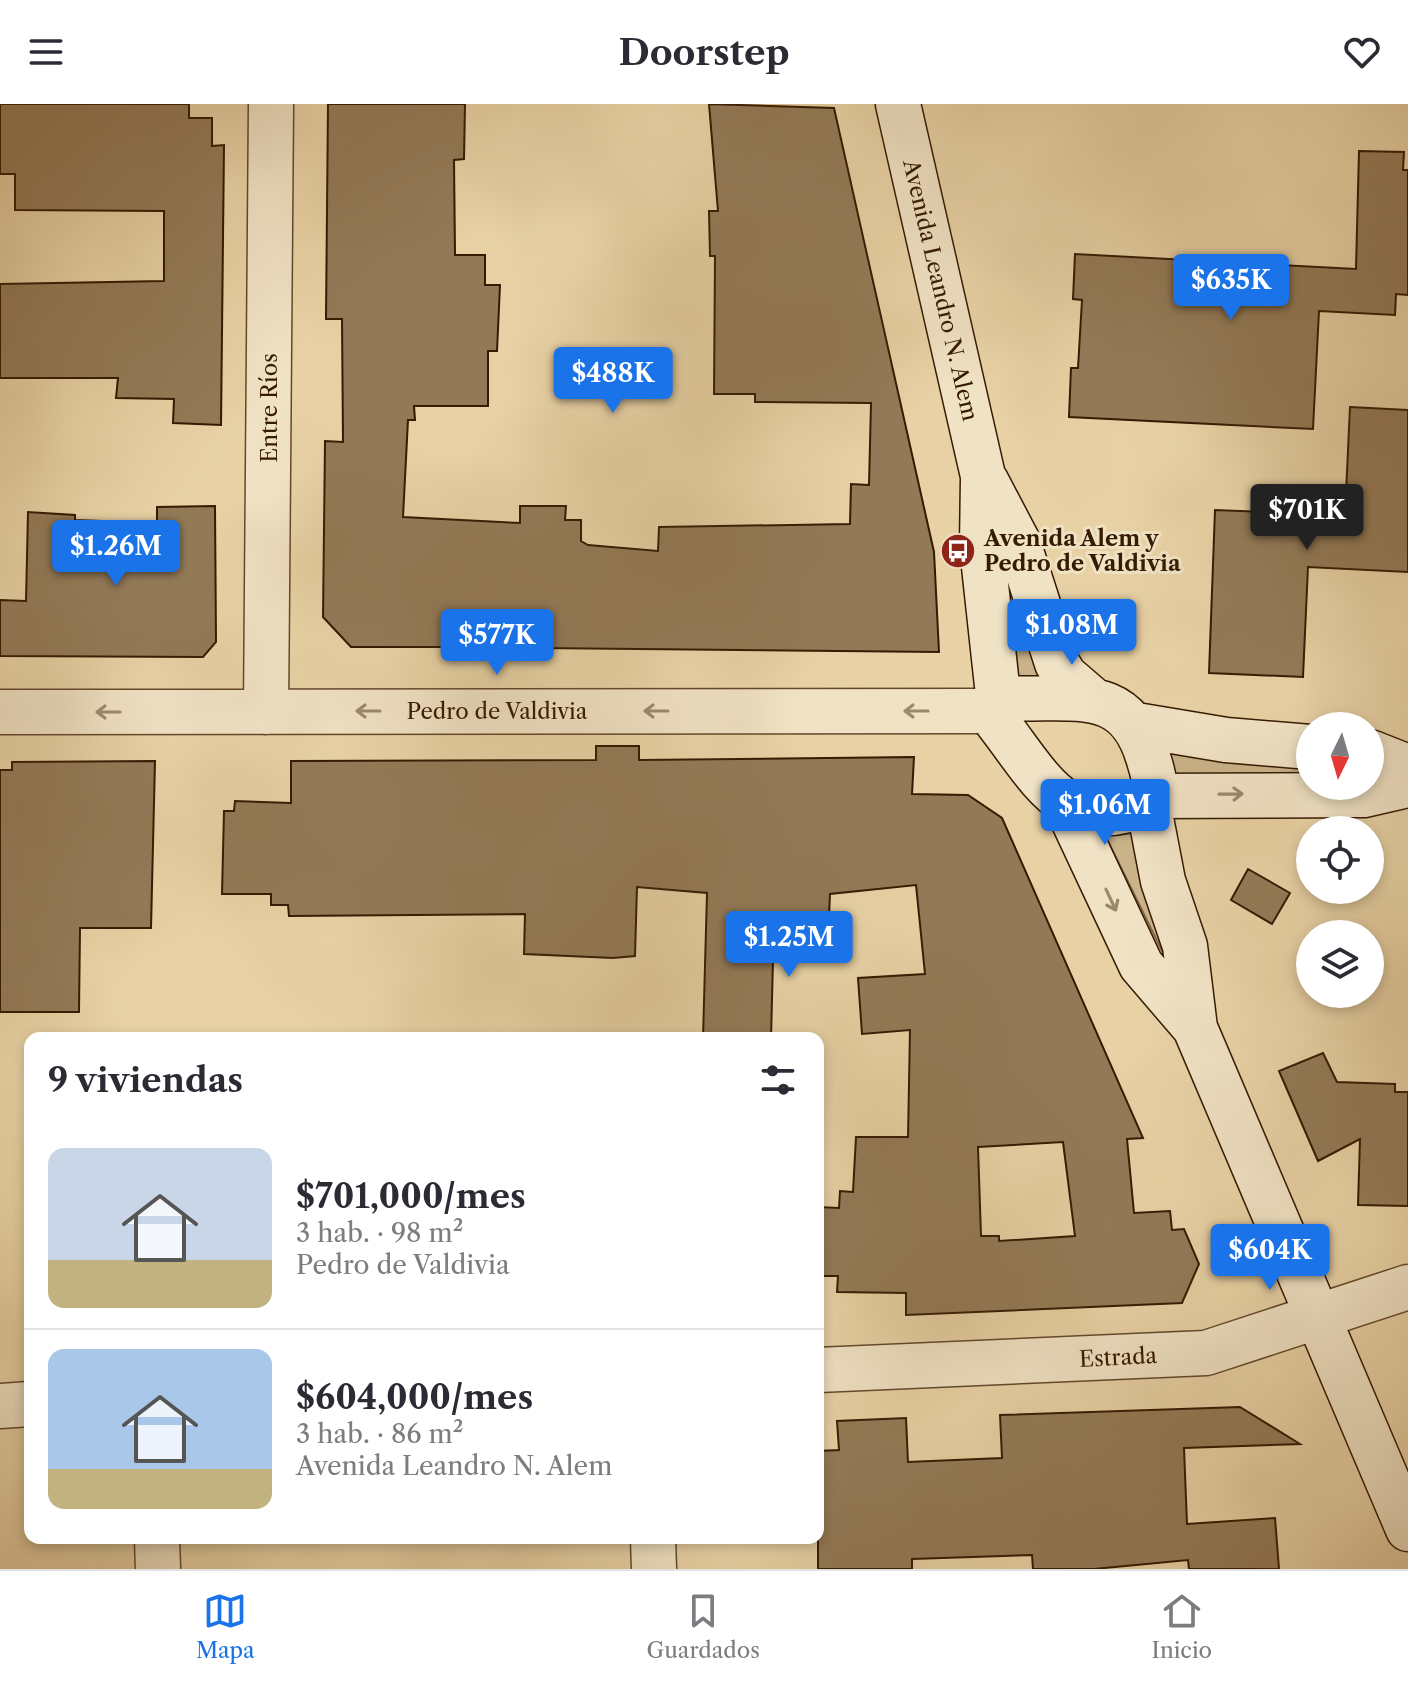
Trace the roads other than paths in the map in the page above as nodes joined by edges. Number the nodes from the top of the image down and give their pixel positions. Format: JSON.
{"nodes":[{"id":1,"x":271,"y":104,"type":"edge"},
{"id":2,"x":898,"y":104,"type":"edge"},
{"id":3,"x":983,"y":476,"type":"junction"},
{"id":4,"x":1094,"y":701,"type":"junction"},
{"id":5,"x":997,"y":707,"type":"junction"},
{"id":6,"x":0,"y":712,"type":"edge"},
{"id":7,"x":266,"y":712,"type":"junction"},
{"id":8,"x":1136,"y":725,"type":"junction"},
{"id":9,"x":1296,"y":746,"type":"edge"},
{"id":10,"x":1384,"y":758,"type":"edge"},
{"id":11,"x":1408,"y":767,"type":"edge"},
{"id":12,"x":1408,"y":785,"type":"edge"},
{"id":13,"x":1151,"y":800,"type":"junction"},
{"id":14,"x":1066,"y":805,"type":"junction"},
{"id":15,"x":1195,"y":1028,"type":"junction"},
{"id":16,"x":1408,"y":1287,"type":"edge"},
{"id":17,"x":1318,"y":1317,"type":"junction"},
{"id":18,"x":824,"y":1370,"type":"edge"},
{"id":19,"x":24,"y":1404,"type":"edge"},
{"id":20,"x":0,"y":1406,"type":"edge"},
{"id":21,"x":1408,"y":1529,"type":"edge"},
{"id":22,"x":157,"y":1544,"type":"edge"},
{"id":23,"x":653,"y":1544,"type":"edge"},
{"id":24,"x":158,"y":1569,"type":"edge"},
{"id":25,"x":654,"y":1569,"type":"edge"}],
"edges":[{"from":1,"to":7,"type":"street","name":"Entre Ríos"},
{"from":2,"to":3,"type":"street","name":"Avenida Leandro N. Alem"},
{"from":3,"to":4,"type":"street","name":"Avenida Leandro N. Alem"},
{"from":3,"to":5,"type":"street","name":"Avenida Leandro N. Alem"},
{"from":4,"to":5,"type":"street","name":"Pedro de Valdivia"},
{"from":4,"to":8,"type":"street"},
{"from":5,"to":7,"type":"street","name":"Pedro de Valdivia","one_way":true},
{"from":5,"to":14,"type":"street"},
{"from":7,"to":6,"type":"street","name":"Pedro de Valdivia","one_way":true},
{"from":8,"to":9,"type":"street"},
{"from":8,"to":13,"type":"street"},
{"from":10,"to":11,"type":"street"},
{"from":13,"to":12,"type":"street","one_way":true},
{"from":13,"to":14,"type":"street"},
{"from":13,"to":15,"type":"street"},
{"from":14,"to":15,"type":"street","one_way":true},
{"from":15,"to":17,"type":"street"},
{"from":16,"to":17,"type":"street","name":"Estrada"},
{"from":17,"to":18,"type":"street","name":"Estrada"},
{"from":17,"to":21,"type":"street"},
{"from":19,"to":20,"type":"street"},
{"from":22,"to":24,"type":"street"},
{"from":23,"to":25,"type":"street"}]}
